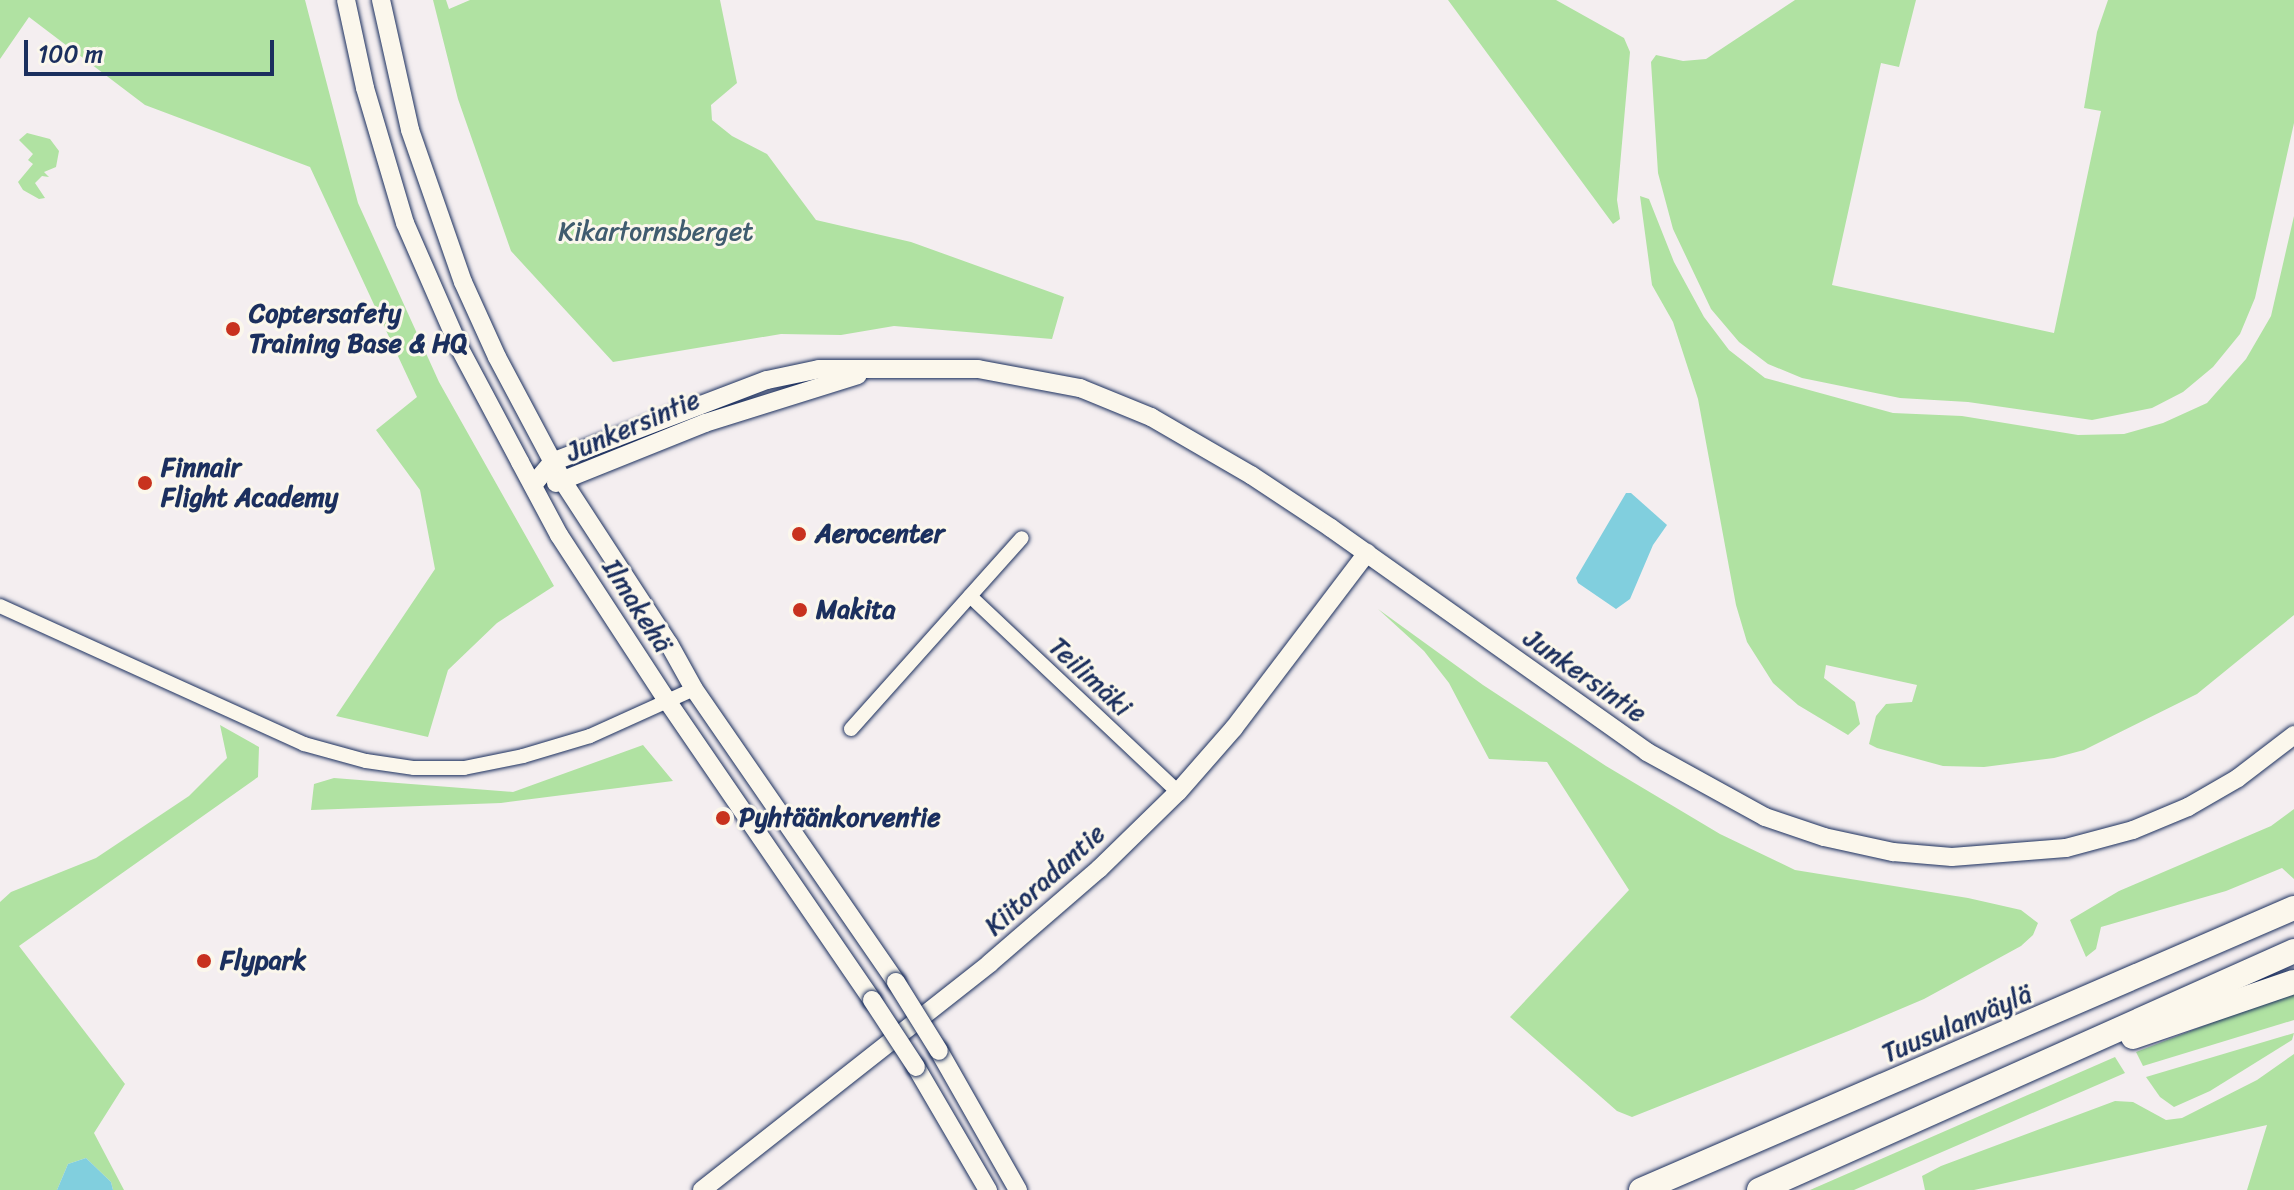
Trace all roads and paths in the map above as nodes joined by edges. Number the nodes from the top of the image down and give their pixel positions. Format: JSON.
{"nodes":[{"id":1,"x":346,"y":0,"type":"edge"},
{"id":2,"x":381,"y":0,"type":"edge"},
{"id":3,"x":869,"y":371,"type":"junction"},
{"id":4,"x":552,"y":462,"type":"junction"},
{"id":5,"x":564,"y":483,"type":"junction"},
{"id":6,"x":533,"y":485,"type":"junction"},
{"id":7,"x":1022,"y":538,"type":"dead end"},
{"id":8,"x":1367,"y":553,"type":"junction"},
{"id":9,"x":970,"y":596,"type":"junction"},
{"id":10,"x":0,"y":606,"type":"edge"},
{"id":11,"x":694,"y":689,"type":"junction"},
{"id":12,"x":668,"y":702,"type":"junction"},
{"id":13,"x":851,"y":729,"type":"dead end"},
{"id":14,"x":2294,"y":735,"type":"edge"},
{"id":15,"x":1178,"y":792,"type":"junction"},
{"id":16,"x":2294,"y":908,"type":"edge"},
{"id":17,"x":2294,"y":951,"type":"edge"},
{"id":18,"x":2294,"y":982,"type":"edge"},
{"id":19,"x":2012,"y":1076,"type":"junction"},
{"id":20,"x":702,"y":1190,"type":"edge"},
{"id":21,"x":988,"y":1190,"type":"edge"},
{"id":22,"x":1018,"y":1190,"type":"edge"},
{"id":23,"x":1641,"y":1190,"type":"edge"},
{"id":24,"x":1759,"y":1190,"type":"edge"}],
"edges":[{"from":1,"to":6,"type":"main road","name":"Ilmakehä"},
{"from":2,"to":4,"type":"main road","name":"Ilmakehä"},
{"from":3,"to":4,"type":"main road","name":"Junkersintie"},
{"from":3,"to":5,"type":"main road","name":"Junkersintie"},
{"from":3,"to":8,"type":"main road","name":"Junkersintie"},
{"from":4,"to":5,"type":"main road","name":"Ilmakehä"},
{"from":4,"to":6,"type":"main road","name":"Junkersintie"},
{"from":5,"to":6,"type":"main road","name":"Junkersintie"},
{"from":5,"to":11,"type":"main road","name":"Ilmakehä"},
{"from":6,"to":12,"type":"main road","name":"Ilmakehä"},
{"from":7,"to":9,"type":"street"},
{"from":8,"to":14,"type":"main road","name":"Junkersintie"},
{"from":8,"to":15,"type":"main road","name":"Kiitoradantie"},
{"from":9,"to":13,"type":"street"},
{"from":9,"to":15,"type":"street","name":"Teilimäki"},
{"from":10,"to":12,"type":"street"},
{"from":11,"to":12,"type":"street"},
{"from":11,"to":22,"type":"main road","name":"Ilmakehä","bridge":true},
{"from":12,"to":21,"type":"main road","name":"Ilmakehä","bridge":true},
{"from":15,"to":20,"type":"main road","name":"Kiitoradantie"},
{"from":16,"to":23,"type":"highway","name":"Tuusulanväylä"},
{"from":17,"to":19,"type":"highway"},
{"from":18,"to":19,"type":"highway"},
{"from":19,"to":24,"type":"highway"}]}
